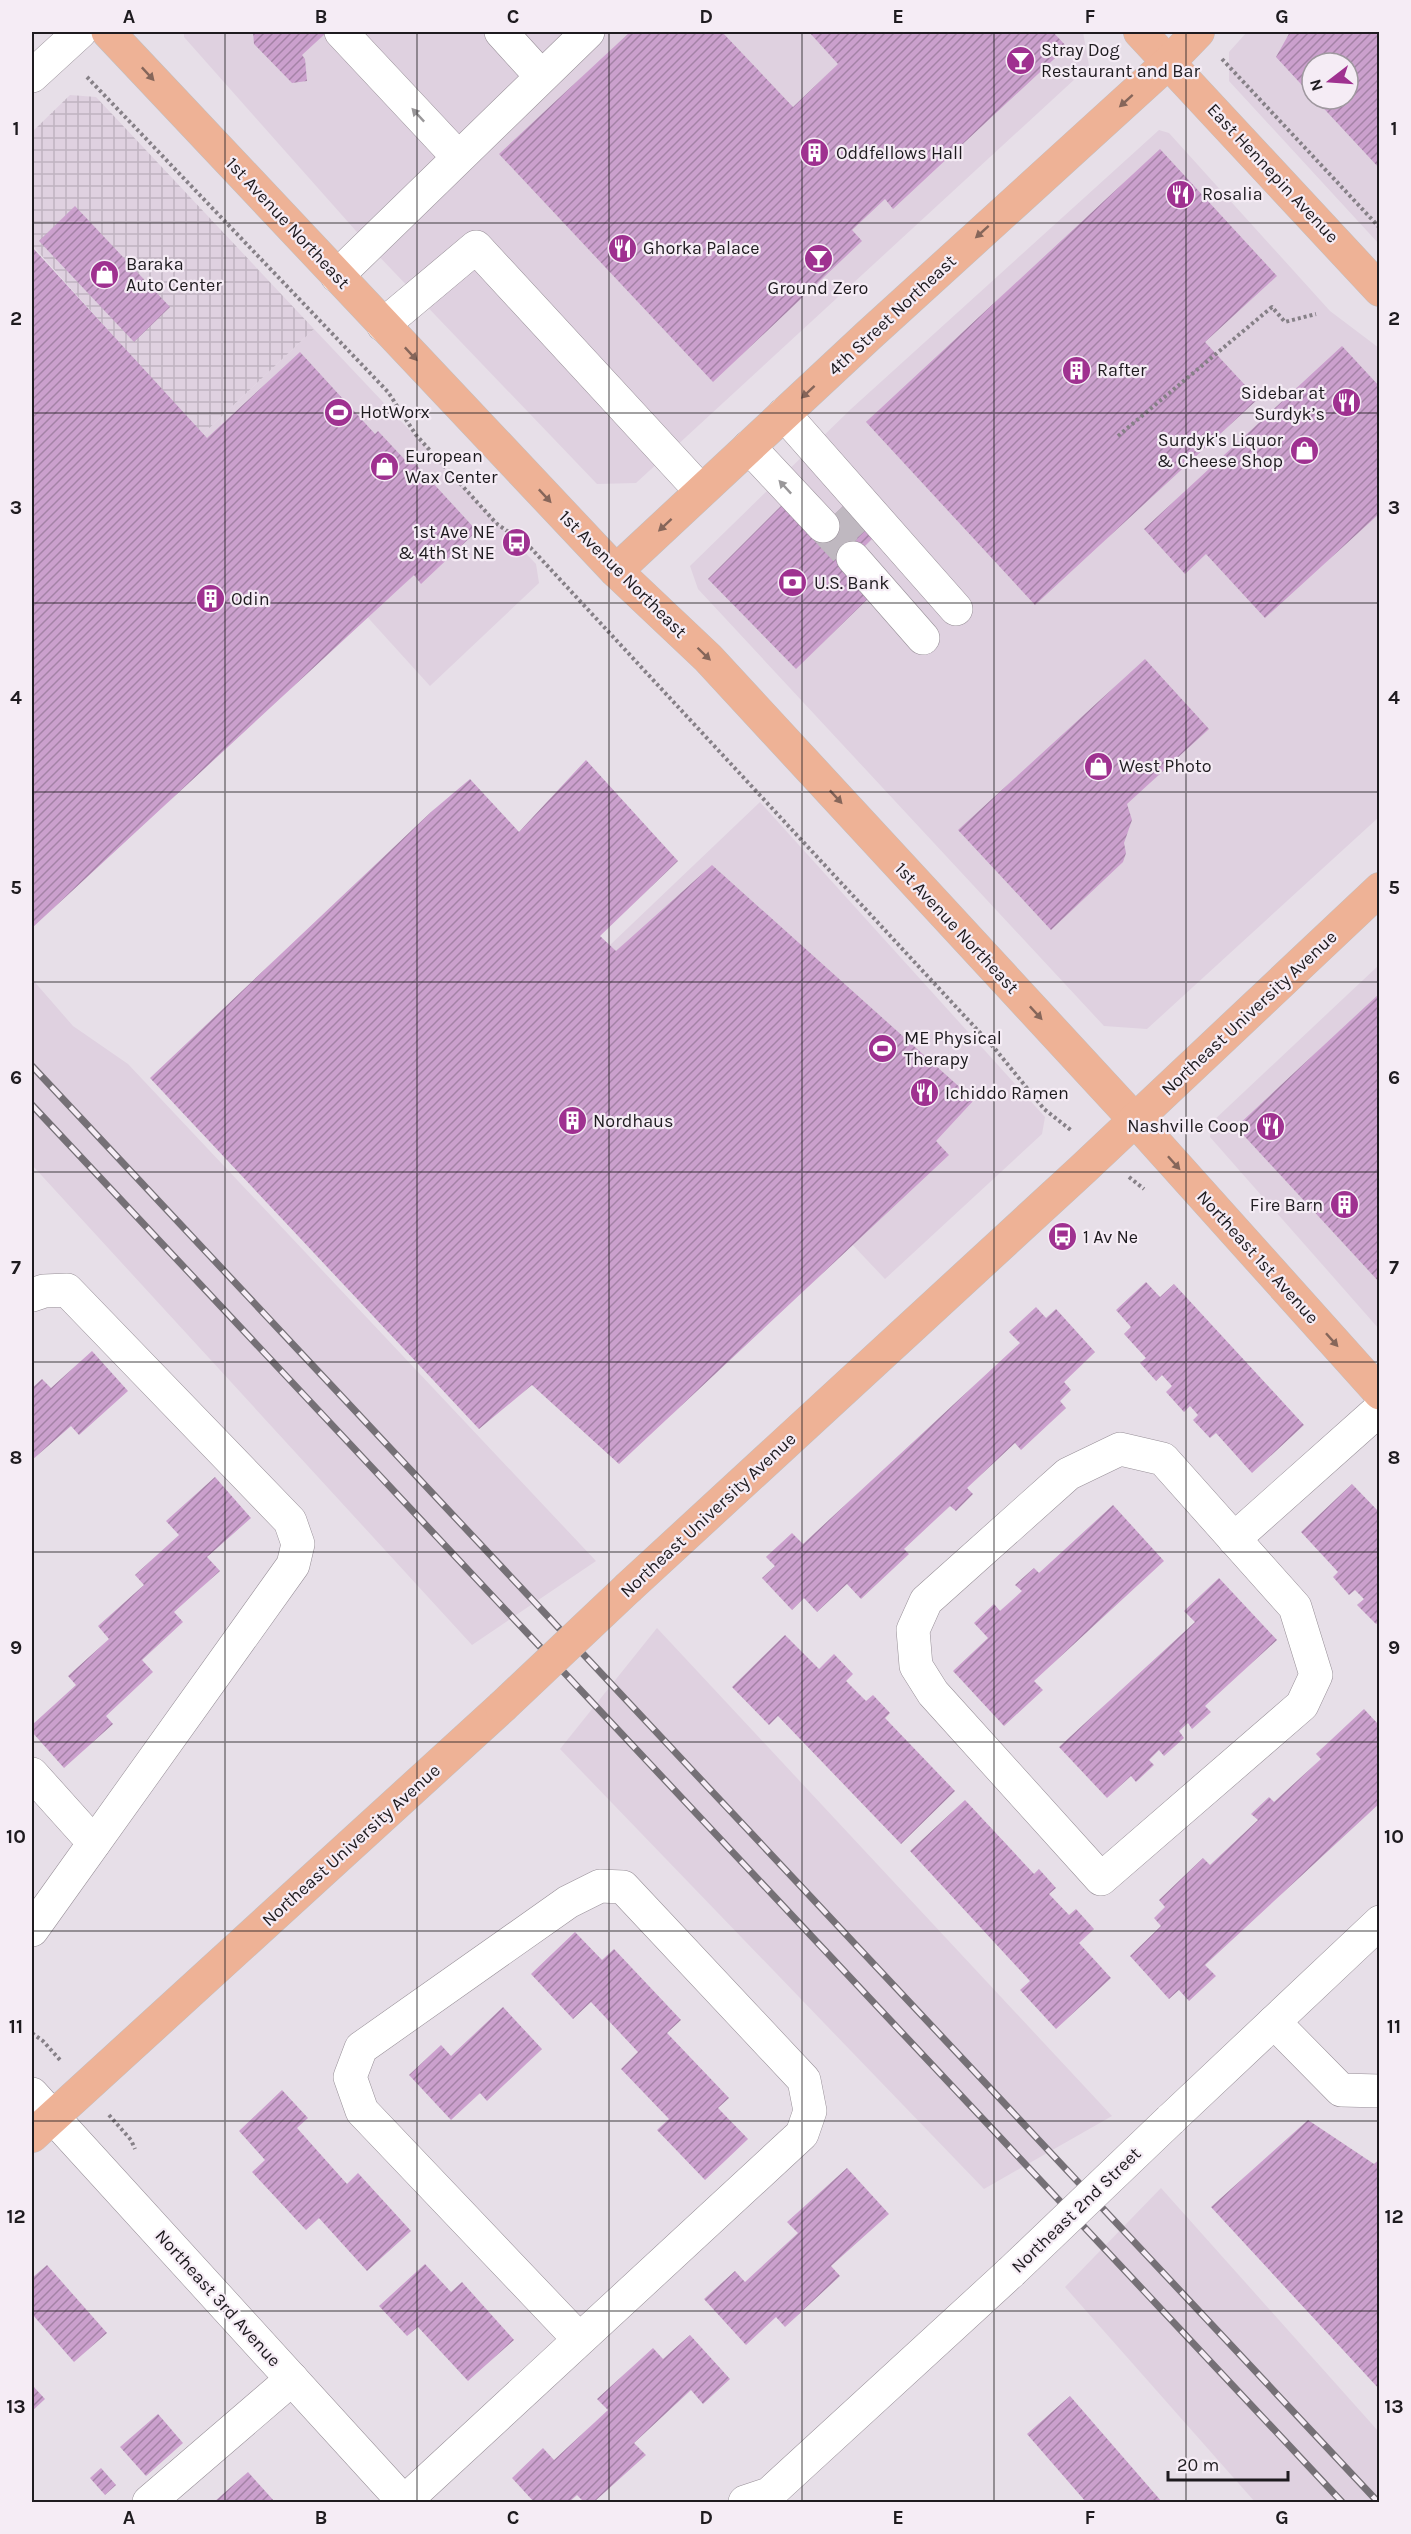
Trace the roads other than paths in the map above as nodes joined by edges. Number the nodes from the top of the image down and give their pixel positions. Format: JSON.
{"nodes":[{"id":1,"x":108,"y":32,"type":"edge"},
{"id":2,"x":341,"y":32,"type":"edge"},
{"id":3,"x":501,"y":32,"type":"edge"},
{"id":4,"x":588,"y":32,"type":"edge"},
{"id":5,"x":1140,"y":32,"type":"edge"},
{"id":6,"x":1198,"y":32,"type":"edge"},
{"id":7,"x":72,"y":40,"type":"edge"},
{"id":8,"x":1170,"y":61,"type":"junction"},
{"id":9,"x":32,"y":76,"type":"edge"},
{"id":10,"x":542,"y":76,"type":"junction"},
{"id":11,"x":458,"y":158,"type":"junction"},
{"id":12,"x":337,"y":276,"type":"junction"},
{"id":13,"x":1380,"y":290,"type":"edge"},
{"id":14,"x":383,"y":325,"type":"junction"},
{"id":15,"x":767,"y":430,"type":"junction"},
{"id":16,"x":701,"y":491,"type":"junction"},
{"id":17,"x":831,"y":518,"type":"tunnel mouth"},
{"id":18,"x":862,"y":550,"type":"tunnel mouth"},
{"id":19,"x":616,"y":571,"type":"junction"},
{"id":20,"x":1380,"y":889,"type":"edge"},
{"id":21,"x":1135,"y":1120,"type":"junction"},
{"id":22,"x":32,"y":1295,"type":"edge"},
{"id":23,"x":1380,"y":1393,"type":"edge"},
{"id":24,"x":1380,"y":1408,"type":"edge"},
{"id":25,"x":1234,"y":1539,"type":"junction"},
{"id":26,"x":32,"y":1774,"type":"edge"},
{"id":27,"x":94,"y":1843,"type":"junction"},
{"id":28,"x":1380,"y":1922,"type":"edge"},
{"id":29,"x":32,"y":1930,"type":"edge"},
{"id":30,"x":1274,"y":2022,"type":"junction"},
{"id":31,"x":1380,"y":2091,"type":"edge"},
{"id":32,"x":39,"y":2115,"type":"edge"},
{"id":33,"x":579,"y":2340,"type":"junction"},
{"id":34,"x":292,"y":2379,"type":"junction"},
{"id":35,"x":760,"y":2500,"type":"edge"},
{"id":36,"x":149,"y":2502,"type":"edge"},
{"id":37,"x":404,"y":2502,"type":"edge"}],
"edges":[{"from":1,"to":12,"type":"main road","name":"1st Avenue Northeast","one_way":true},
{"from":11,"to":2,"type":"street","one_way":true},
{"from":3,"to":10,"type":"street"},
{"from":4,"to":10,"type":"street"},
{"from":5,"to":8,"type":"main road","name":"East Hennepin Avenue"},
{"from":6,"to":8,"type":"main road","name":"4th Street Northeast"},
{"from":7,"to":9,"type":"street"},
{"from":8,"to":13,"type":"main road","name":"East Hennepin Avenue"},
{"from":8,"to":15,"type":"main road","name":"4th Street Northeast","one_way":true},
{"from":10,"to":11,"type":"street"},
{"from":11,"to":12,"type":"street"},
{"from":12,"to":14,"type":"main road","name":"1st Avenue Northeast"},
{"from":14,"to":16,"type":"street"},
{"from":14,"to":19,"type":"main road","name":"1st Avenue Northeast","one_way":true},
{"from":15,"to":16,"type":"main road","name":"4th Street Northeast"},
{"from":17,"to":15,"type":"street","one_way":true},
{"from":15,"to":18,"type":"street"},
{"from":16,"to":19,"type":"main road","name":"4th Street Northeast","one_way":true},
{"from":19,"to":21,"type":"main road","name":"1st Avenue Northeast","one_way":true},
{"from":20,"to":21,"type":"main road","name":"Northeast University Avenue"},
{"from":21,"to":23,"type":"main road","name":"Northeast 1st Avenue","one_way":true},
{"from":21,"to":32,"type":"main road","name":"Northeast University Avenue","bridge":true},
{"from":22,"to":27,"type":"street"},
{"from":24,"to":25,"type":"street"},
{"from":25,"to":25,"type":"street"},
{"from":26,"to":27,"type":"street"},
{"from":27,"to":29,"type":"street"},
{"from":28,"to":30,"type":"street","name":"Northeast 2nd Street"},
{"from":30,"to":31,"type":"street"},
{"from":30,"to":35,"type":"street","name":"Northeast 2nd Street","bridge":true},
{"from":32,"to":34,"type":"street","name":"Northeast 3rd Avenue"},
{"from":33,"to":33,"type":"street"},
{"from":33,"to":37,"type":"street"},
{"from":34,"to":36,"type":"street"},
{"from":34,"to":37,"type":"street","name":"Northeast 3rd Avenue"}]}
